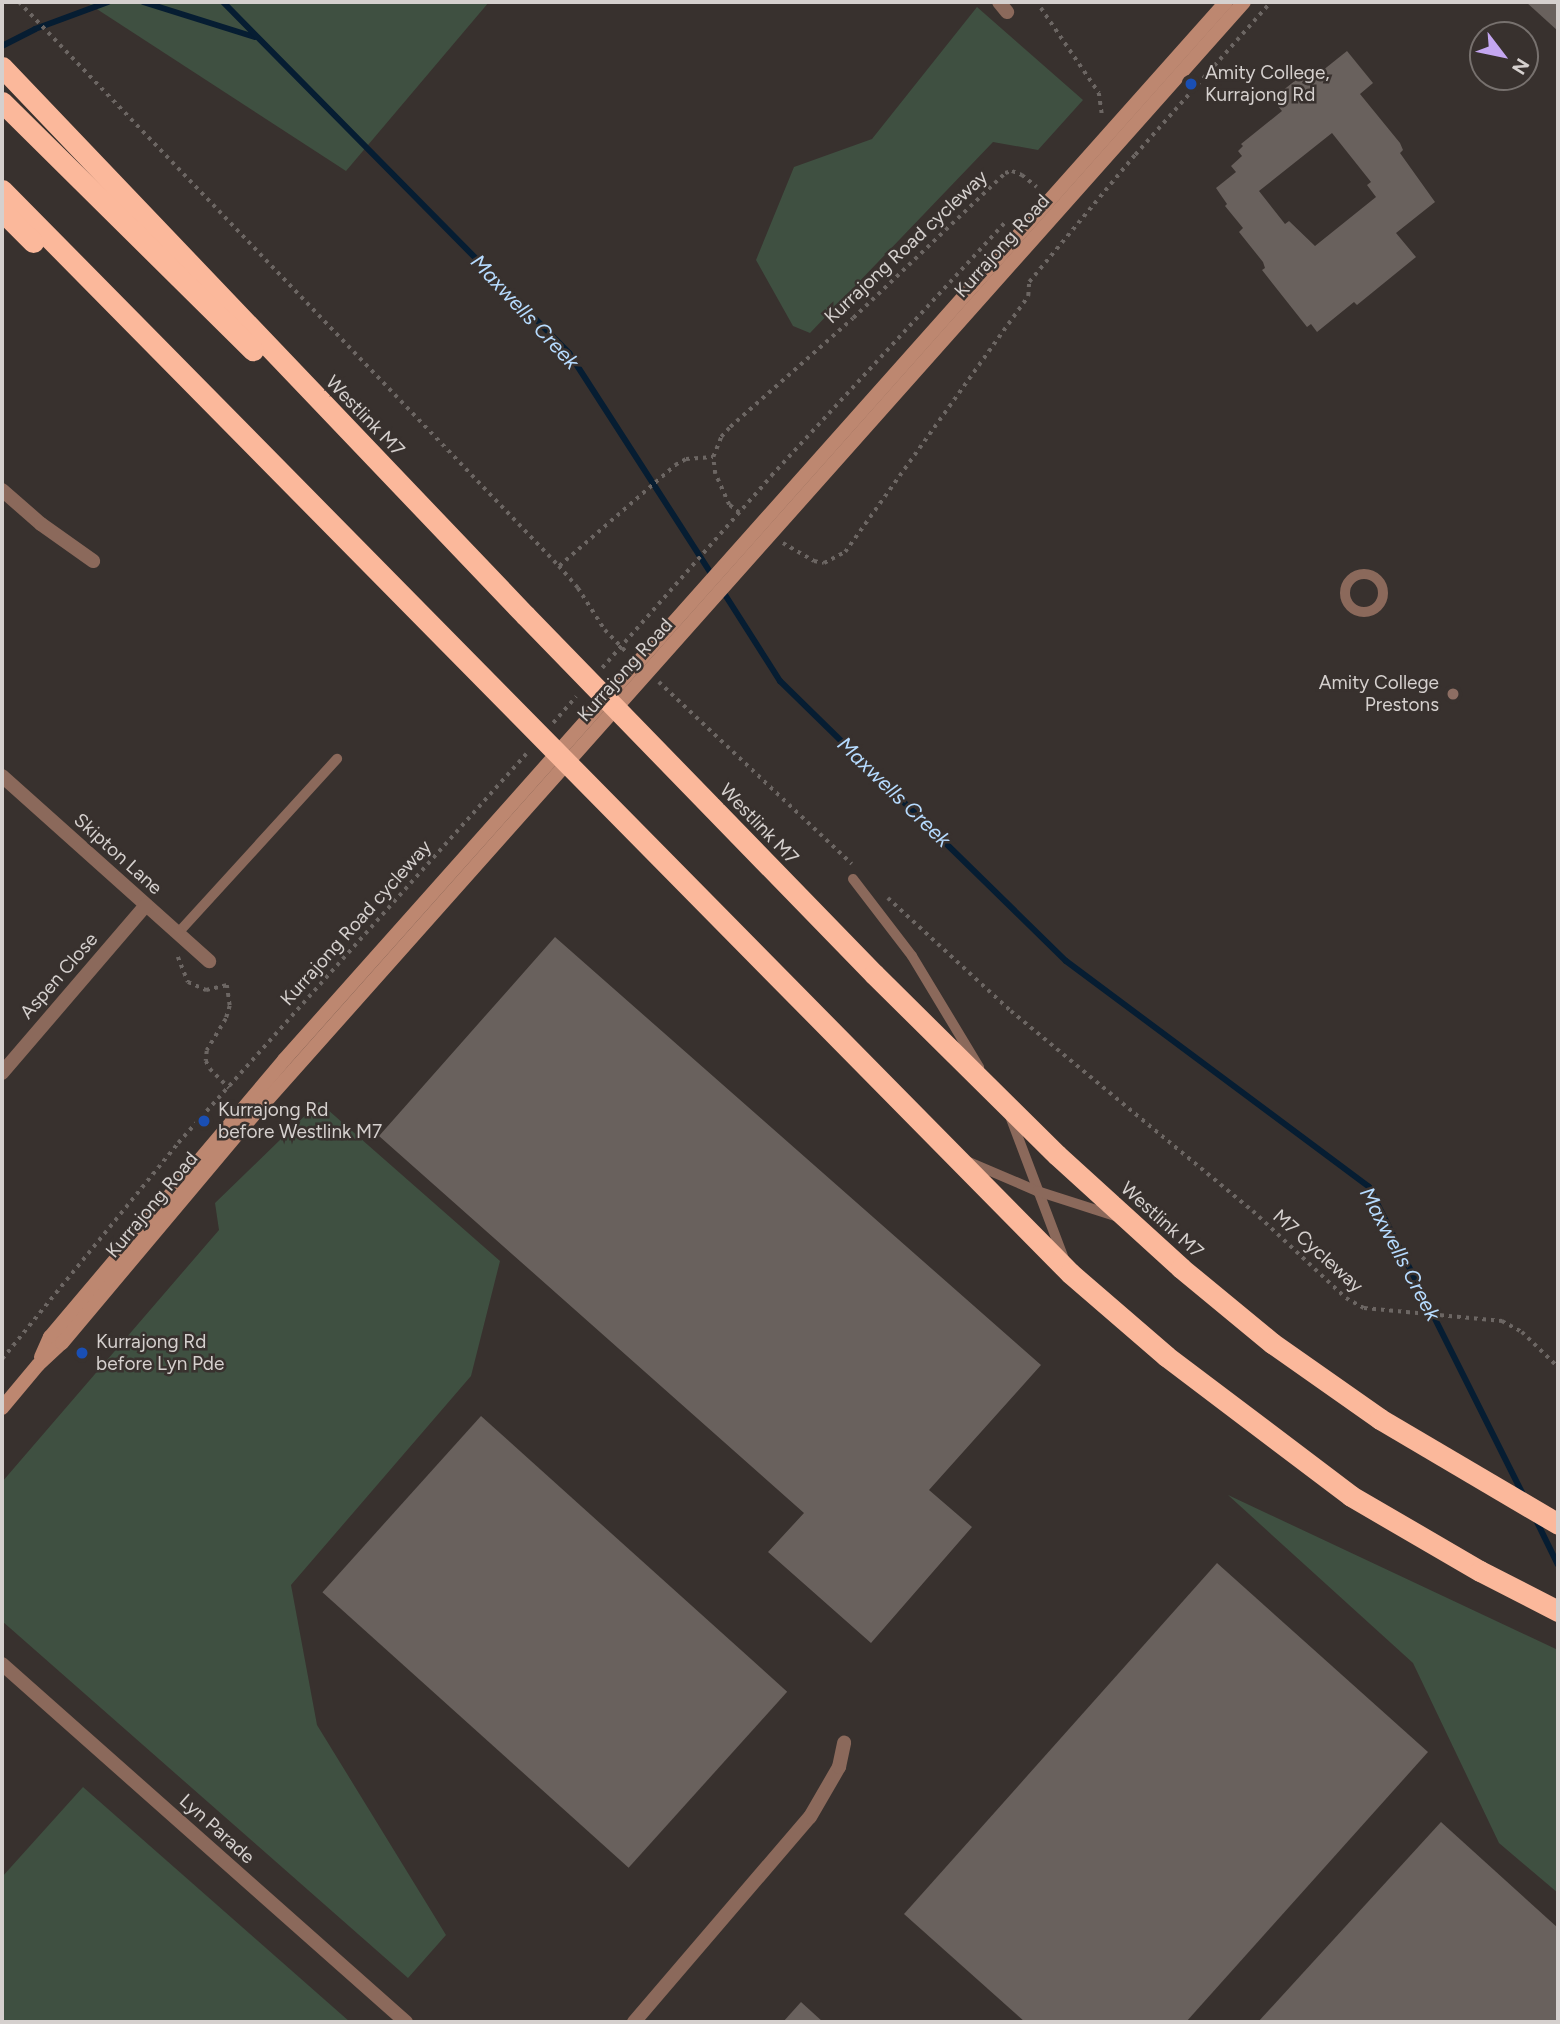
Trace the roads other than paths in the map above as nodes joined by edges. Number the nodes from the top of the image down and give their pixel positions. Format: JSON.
{"nodes":[{"id":1,"x":1226,"y":2,"type":"edge"},
{"id":2,"x":1244,"y":2,"type":"edge"},
{"id":3,"x":2,"y":67,"type":"edge"},
{"id":4,"x":2,"y":102,"type":"edge"},
{"id":5,"x":2,"y":190,"type":"edge"},
{"id":6,"x":2,"y":211,"type":"edge"},
{"id":7,"x":2,"y":490,"type":"edge"},
{"id":8,"x":795,"y":498,"type":"junction"},
{"id":9,"x":93,"y":561,"type":"dead end"},
{"id":10,"x":525,"y":615,"type":"junction"},
{"id":11,"x":519,"y":714,"type":"junction"},
{"id":12,"x":337,"y":759,"type":"dead end"},
{"id":13,"x":2,"y":776,"type":"edge"},
{"id":14,"x":853,"y":879,"type":"dead end"},
{"id":15,"x":146,"y":905,"type":"junction"},
{"id":16,"x":178,"y":933,"type":"junction"},
{"id":17,"x":209,"y":961,"type":"dead end"},
{"id":18,"x":2,"y":1073,"type":"edge"},
{"id":19,"x":1002,"y":1102,"type":"junction"},
{"id":20,"x":953,"y":1156,"type":"junction"},
{"id":21,"x":1037,"y":1191,"type":"junction"},
{"id":22,"x":1129,"y":1221,"type":"junction"},
{"id":23,"x":1070,"y":1273,"type":"junction"},
{"id":24,"x":2,"y":1408,"type":"edge"},
{"id":25,"x":1558,"y":1524,"type":"edge"},
{"id":26,"x":1558,"y":1611,"type":"edge"},
{"id":27,"x":2,"y":1664,"type":"edge"},
{"id":28,"x":844,"y":1744,"type":"dead end"},
{"id":29,"x":406,"y":2022,"type":"edge"},
{"id":30,"x":634,"y":2022,"type":"edge"}],
"edges":[{"from":1,"to":8,"type":"main road","name":"Kurrajong Road"},
{"from":2,"to":8,"type":"main road","name":"Kurrajong Road"},
{"from":3,"to":10,"type":"highway","name":"Westlink M7"},
{"from":4,"to":10,"type":"highway"},
{"from":5,"to":11,"type":"highway"},
{"from":6,"to":11,"type":"highway"},
{"from":7,"to":9,"type":"street"},
{"from":8,"to":24,"type":"main road","name":"Kurrajong Road"},
{"from":10,"to":19,"type":"highway","name":"Westlink M7"},
{"from":11,"to":20,"type":"highway"},
{"from":12,"to":16,"type":"lane"},
{"from":13,"to":15,"type":"street","name":"Skipton Lane"},
{"from":14,"to":19,"type":"lane"},
{"from":15,"to":16,"type":"street","name":"Skipton Lane"},
{"from":15,"to":18,"type":"street","name":"Aspen Close"},
{"from":16,"to":17,"type":"street","name":"Skipton Lane"},
{"from":19,"to":21,"type":"lane"},
{"from":19,"to":22,"type":"highway","name":"Westlink M7"},
{"from":20,"to":21,"type":"lane"},
{"from":20,"to":23,"type":"highway"},
{"from":21,"to":22,"type":"lane"},
{"from":21,"to":23,"type":"lane"},
{"from":22,"to":25,"type":"highway","name":"Westlink M7"},
{"from":23,"to":26,"type":"highway"},
{"from":27,"to":29,"type":"street","name":"Lyn Parade"},
{"from":28,"to":30,"type":"street"}]}
